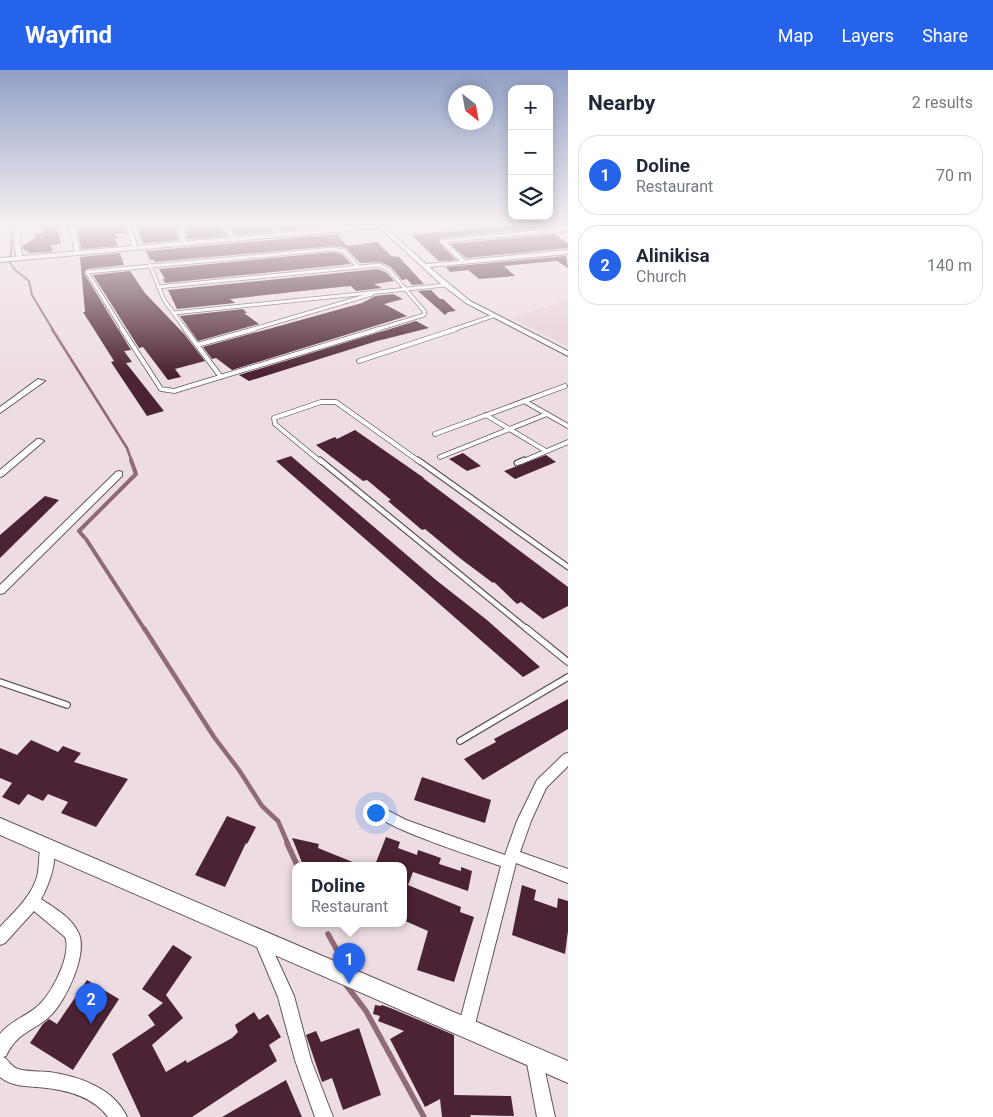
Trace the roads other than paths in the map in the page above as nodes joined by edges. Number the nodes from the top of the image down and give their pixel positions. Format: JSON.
{"nodes":[{"id":1,"x":88,"y":275,"type":"edge"},
{"id":2,"x":154,"y":275,"type":"edge"},
{"id":3,"x":279,"y":275,"type":"edge"},
{"id":4,"x":392,"y":275,"type":"edge"},
{"id":5,"x":435,"y":275,"type":"edge"},
{"id":6,"x":446,"y":285,"type":"junction"},
{"id":7,"x":158,"y":287,"type":"junction"},
{"id":8,"x":405,"y":289,"type":"junction"},
{"id":9,"x":377,"y":291,"type":"junction"},
{"id":10,"x":174,"y":313,"type":"junction"},
{"id":11,"x":493,"y":316,"type":"junction"},
{"id":12,"x":197,"y":345,"type":"junction"},
{"id":13,"x":568,"y":354,"type":"edge"},
{"id":14,"x":359,"y":362,"type":"dead end"},
{"id":15,"x":221,"y":376,"type":"junction"},
{"id":16,"x":41,"y":381,"type":"dead end"},
{"id":17,"x":565,"y":386,"type":"dead end"},
{"id":18,"x":524,"y":401,"type":"junction"},
{"id":19,"x":0,"y":411,"type":"edge"},
{"id":20,"x":547,"y":414,"type":"junction"},
{"id":21,"x":486,"y":415,"type":"junction"},
{"id":22,"x":568,"y":426,"type":"edge"},
{"id":23,"x":510,"y":429,"type":"junction"},
{"id":24,"x":435,"y":434,"type":"dead end"},
{"id":25,"x":40,"y":441,"type":"dead end"},
{"id":26,"x":568,"y":442,"type":"edge"},
{"id":27,"x":546,"y":451,"type":"junction"},
{"id":28,"x":440,"y":457,"type":"dead end"},
{"id":29,"x":517,"y":463,"type":"dead end"},
{"id":30,"x":0,"y":474,"type":"edge"},
{"id":31,"x":119,"y":474,"type":"dead end"},
{"id":32,"x":568,"y":567,"type":"edge"},
{"id":33,"x":0,"y":591,"type":"edge"},
{"id":34,"x":568,"y":662,"type":"edge"},
{"id":35,"x":568,"y":677,"type":"edge"},
{"id":36,"x":0,"y":682,"type":"edge"},
{"id":37,"x":66,"y":705,"type":"dead end"},
{"id":38,"x":460,"y":742,"type":"dead end"},
{"id":39,"x":568,"y":758,"type":"edge"},
{"id":40,"x":382,"y":813,"type":"dead end"},
{"id":41,"x":0,"y":826,"type":"edge"},
{"id":42,"x":47,"y":847,"type":"junction"},
{"id":43,"x":510,"y":859,"type":"junction"},
{"id":44,"x":568,"y":876,"type":"edge"},
{"id":45,"x":32,"y":901,"type":"junction"},
{"id":46,"x":0,"y":938,"type":"edge"},
{"id":47,"x":261,"y":940,"type":"junction"},
{"id":48,"x":466,"y":1028,"type":"junction"},
{"id":49,"x":0,"y":1050,"type":"edge"},
{"id":50,"x":534,"y":1058,"type":"junction"},
{"id":51,"x":0,"y":1064,"type":"edge"},
{"id":52,"x":568,"y":1072,"type":"edge"},
{"id":53,"x":118,"y":1117,"type":"edge"},
{"id":54,"x":324,"y":1117,"type":"edge"},
{"id":55,"x":546,"y":1117,"type":"edge"}],
"edges":[{"from":1,"to":15,"type":"lane"},
{"from":2,"to":7,"type":"lane"},
{"from":3,"to":7,"type":"lane"},
{"from":4,"to":8,"type":"lane"},
{"from":5,"to":6,"type":"street"},
{"from":6,"to":8,"type":"lane"},
{"from":6,"to":11,"type":"street"},
{"from":7,"to":10,"type":"lane"},
{"from":8,"to":9,"type":"lane"},
{"from":8,"to":15,"type":"lane"},
{"from":9,"to":10,"type":"lane"},
{"from":9,"to":12,"type":"lane"},
{"from":10,"to":12,"type":"lane"},
{"from":11,"to":13,"type":"street"},
{"from":11,"to":14,"type":"lane"},
{"from":12,"to":15,"type":"lane"},
{"from":16,"to":19,"type":"street"},
{"from":17,"to":18,"type":"lane"},
{"from":18,"to":20,"type":"lane"},
{"from":18,"to":21,"type":"lane"},
{"from":20,"to":22,"type":"lane"},
{"from":20,"to":23,"type":"lane"},
{"from":21,"to":23,"type":"lane"},
{"from":21,"to":24,"type":"lane"},
{"from":23,"to":27,"type":"lane"},
{"from":23,"to":28,"type":"lane"},
{"from":25,"to":30,"type":"street"},
{"from":26,"to":27,"type":"lane"},
{"from":27,"to":29,"type":"lane"},
{"from":31,"to":33,"type":"street"},
{"from":32,"to":34,"type":"lane"},
{"from":35,"to":38,"type":"lane"},
{"from":36,"to":37,"type":"lane"},
{"from":39,"to":43,"type":"street"},
{"from":40,"to":43,"type":"street"},
{"from":41,"to":42,"type":"main road"},
{"from":42,"to":45,"type":"street"},
{"from":42,"to":47,"type":"main road"},
{"from":43,"to":44,"type":"street"},
{"from":43,"to":48,"type":"street"},
{"from":45,"to":46,"type":"street"},
{"from":45,"to":49,"type":"street"},
{"from":47,"to":48,"type":"main road"},
{"from":47,"to":54,"type":"street"},
{"from":48,"to":50,"type":"main road"},
{"from":50,"to":52,"type":"main road"},
{"from":50,"to":55,"type":"street"},
{"from":51,"to":53,"type":"street"}]}
